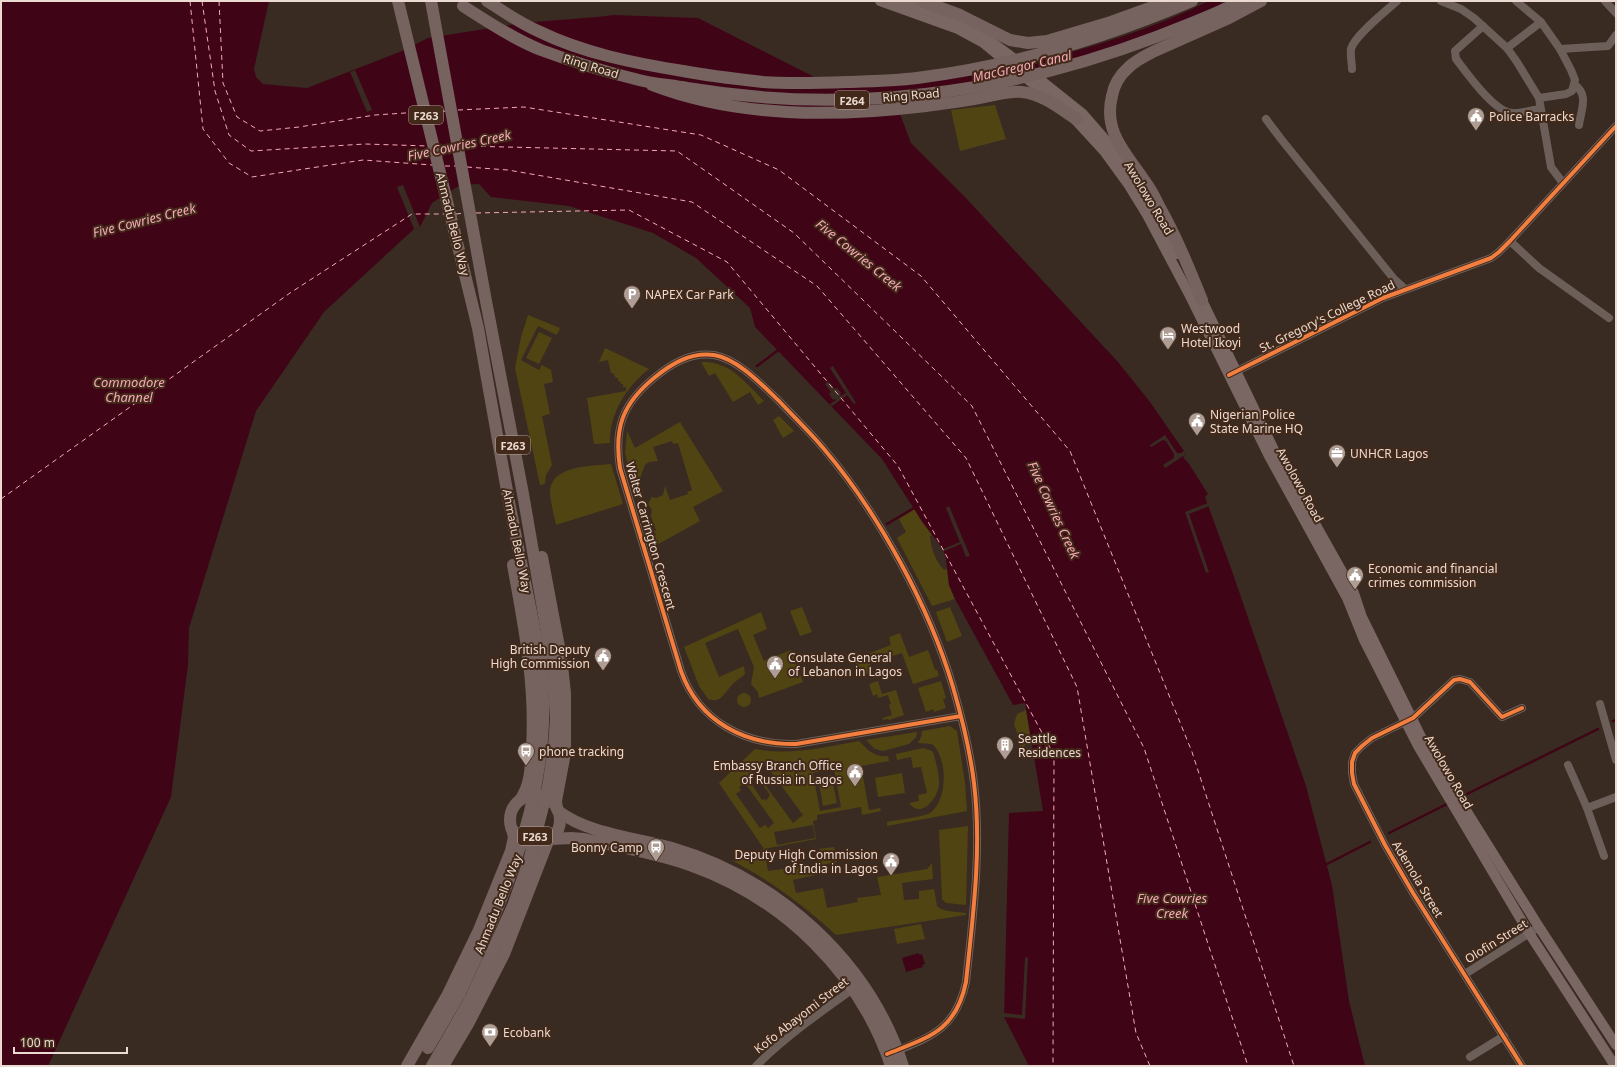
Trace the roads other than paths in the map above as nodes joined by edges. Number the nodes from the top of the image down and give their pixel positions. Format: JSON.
{"nodes":[{"id":1,"x":398,"y":1,"type":"edge"},
{"id":2,"x":431,"y":1,"type":"edge"},
{"id":3,"x":487,"y":1,"type":"edge"},
{"id":4,"x":880,"y":1,"type":"edge"},
{"id":5,"x":902,"y":1,"type":"edge"},
{"id":6,"x":922,"y":1,"type":"edge"},
{"id":7,"x":1169,"y":1,"type":"edge"},
{"id":8,"x":1192,"y":1,"type":"edge"},
{"id":9,"x":1242,"y":1,"type":"edge"},
{"id":10,"x":1261,"y":1,"type":"edge"},
{"id":11,"x":1398,"y":1,"type":"edge"},
{"id":12,"x":1441,"y":1,"type":"edge"},
{"id":13,"x":1466,"y":1,"type":"edge"},
{"id":14,"x":1516,"y":1,"type":"edge"},
{"id":15,"x":1605,"y":1,"type":"edge"},
{"id":16,"x":461,"y":3,"type":"edge"},
{"id":17,"x":1461,"y":9,"type":"junction"},
{"id":18,"x":1616,"y":13,"type":"edge"},
{"id":19,"x":1541,"y":22,"type":"junction"},
{"id":20,"x":1483,"y":26,"type":"junction"},
{"id":21,"x":1616,"y":35,"type":"edge"},
{"id":22,"x":1507,"y":48,"type":"junction"},
{"id":23,"x":1560,"y":49,"type":"junction"},
{"id":24,"x":1004,"y":54,"type":"junction"},
{"id":25,"x":1352,"y":69,"type":"dead end"},
{"id":26,"x":640,"y":80,"type":"junction"},
{"id":27,"x":1036,"y":82,"type":"junction"},
{"id":28,"x":1574,"y":85,"type":"junction"},
{"id":29,"x":1539,"y":98,"type":"junction"},
{"id":30,"x":1540,"y":109,"type":"junction"},
{"id":31,"x":1076,"y":119,"type":"junction"},
{"id":32,"x":1266,"y":119,"type":"dead end"},
{"id":33,"x":1579,"y":124,"type":"dead end"},
{"id":34,"x":1616,"y":126,"type":"edge"},
{"id":35,"x":1563,"y":183,"type":"junction"},
{"id":36,"x":1510,"y":241,"type":"junction"},
{"id":37,"x":1405,"y":289,"type":"junction"},
{"id":38,"x":1202,"y":300,"type":"junction"},
{"id":39,"x":1609,"y":318,"type":"dead end"},
{"id":40,"x":1232,"y":373,"type":"junction"},
{"id":41,"x":523,"y":494,"type":"junction"},
{"id":42,"x":509,"y":502,"type":"junction"},
{"id":43,"x":1600,"y":704,"type":"dead end"},
{"id":44,"x":1522,"y":708,"type":"dead end"},
{"id":45,"x":961,"y":716,"type":"junction"},
{"id":46,"x":1409,"y":720,"type":"junction"},
{"id":47,"x":1616,"y":760,"type":"edge"},
{"id":48,"x":1568,"y":765,"type":"dead end"},
{"id":49,"x":1616,"y":797,"type":"edge"},
{"id":50,"x":520,"y":800,"type":"junction"},
{"id":51,"x":1587,"y":808,"type":"junction"},
{"id":52,"x":557,"y":810,"type":"junction"},
{"id":53,"x":512,"y":829,"type":"junction"},
{"id":54,"x":550,"y":840,"type":"junction"},
{"id":55,"x":1604,"y":856,"type":"dead end"},
{"id":56,"x":1539,"y":927,"type":"junction"},
{"id":57,"x":1529,"y":933,"type":"junction"},
{"id":58,"x":1465,"y":974,"type":"junction"},
{"id":59,"x":857,"y":986,"type":"junction"},
{"id":60,"x":464,"y":998,"type":"junction"},
{"id":61,"x":1613,"y":1032,"type":"edge"},
{"id":62,"x":1504,"y":1036,"type":"junction"},
{"id":63,"x":1599,"y":1041,"type":"junction"},
{"id":64,"x":1616,"y":1045,"type":"edge"},
{"id":65,"x":892,"y":1057,"type":"edge"},
{"id":66,"x":1470,"y":1057,"type":"dead end"},
{"id":67,"x":407,"y":1066,"type":"edge"},
{"id":68,"x":416,"y":1066,"type":"edge"},
{"id":69,"x":432,"y":1066,"type":"edge"},
{"id":70,"x":443,"y":1066,"type":"edge"},
{"id":71,"x":756,"y":1066,"type":"edge"},
{"id":72,"x":903,"y":1066,"type":"edge"},
{"id":73,"x":1522,"y":1066,"type":"edge"},
{"id":74,"x":1615,"y":1066,"type":"edge"}],
"edges":[{"from":1,"to":42,"type":"highway","name":"Ahmadu Bello Way","number":"F263"},
{"from":2,"to":41,"type":"highway","name":"Ahmadu Bello Way","number":"F263"},
{"from":3,"to":8,"type":"highway","name":"Ring Road","number":"F264","bridge":true},
{"from":4,"to":24,"type":"main road","name":"Awolowo Road"},
{"from":5,"to":24,"type":"main road","name":"Awolowo Road"},
{"from":6,"to":7,"type":"highway"},
{"from":9,"to":26,"type":"highway","name":"Ring Road","number":"F264","bridge":true},
{"from":10,"to":38,"type":"highway"},
{"from":11,"to":25,"type":"street"},
{"from":12,"to":17,"type":"street"},
{"from":13,"to":17,"type":"street"},
{"from":14,"to":19,"type":"street"},
{"from":15,"to":18,"type":"street"},
{"from":16,"to":26,"type":"highway","name":"Ring Road","number":"F264","bridge":true},
{"from":17,"to":20,"type":"street"},
{"from":19,"to":22,"type":"street"},
{"from":19,"to":23,"type":"street"},
{"from":20,"to":22,"type":"street"},
{"from":20,"to":30,"type":"street"},
{"from":21,"to":23,"type":"street"},
{"from":22,"to":29,"type":"street"},
{"from":23,"to":28,"type":"street"},
{"from":24,"to":27,"type":"main road","name":"Awolowo Road","bridge":true},
{"from":26,"to":31,"type":"highway","bridge":true},
{"from":27,"to":31,"type":"main road","name":"Awolowo Road"},
{"from":27,"to":38,"type":"main road","name":"Awolowo Road"},
{"from":28,"to":29,"type":"street"},
{"from":28,"to":33,"type":"street"},
{"from":29,"to":30,"type":"street"},
{"from":30,"to":35,"type":"street"},
{"from":31,"to":40,"type":"main road","name":"Awolowo Road"},
{"from":32,"to":37,"type":"street"},
{"from":34,"to":35,"type":"street","name":"St. Gregory's College Road"},
{"from":35,"to":36,"type":"street","name":"St. Gregory's College Road"},
{"from":36,"to":37,"type":"street","name":"St. Gregory's College Road"},
{"from":36,"to":39,"type":"street"},
{"from":37,"to":40,"type":"street","name":"St. Gregory's College Road"},
{"from":38,"to":40,"type":"main road","name":"Awolowo Road"},
{"from":40,"to":46,"type":"main road","name":"Awolowo Road"},
{"from":41,"to":52,"type":"highway"},
{"from":41,"to":60,"type":"highway","name":"Ahmadu Bello Way","number":"F263","bridge":true},
{"from":42,"to":50,"type":"highway"},
{"from":42,"to":60,"type":"highway","name":"Ahmadu Bello Way","number":"F263","bridge":true},
{"from":43,"to":47,"type":"street"},
{"from":44,"to":46,"type":"street","name":"Ademola Street"},
{"from":45,"to":45,"type":"street","name":"Walter Carrington Crescent"},
{"from":45,"to":65,"type":"street","name":"Walter Carrington Crescent"},
{"from":46,"to":56,"type":"main road","name":"Awolowo Road"},
{"from":46,"to":57,"type":"main road","name":"Awolowo Road"},
{"from":46,"to":58,"type":"street","name":"Ademola Street"},
{"from":48,"to":51,"type":"street"},
{"from":49,"to":51,"type":"street"},
{"from":50,"to":52,"type":"highway"},
{"from":50,"to":53,"type":"highway"},
{"from":51,"to":55,"type":"street"},
{"from":52,"to":54,"type":"highway"},
{"from":52,"to":59,"type":"highway"},
{"from":53,"to":54,"type":"highway"},
{"from":53,"to":67,"type":"highway"},
{"from":54,"to":59,"type":"highway"},
{"from":54,"to":70,"type":"highway"},
{"from":56,"to":57,"type":"street","name":"Olofin Street"},
{"from":56,"to":61,"type":"main road","name":"Awolowo Road"},
{"from":57,"to":58,"type":"street","name":"Olofin Street"},
{"from":57,"to":63,"type":"main road","name":"Awolowo Road"},
{"from":58,"to":62,"type":"street","name":"Ademola Street"},
{"from":59,"to":65,"type":"highway"},
{"from":59,"to":71,"type":"street","name":"Kofo Abayomi Street"},
{"from":60,"to":68,"type":"highway","name":"Ahmadu Bello Way","number":"F263"},
{"from":60,"to":69,"type":"highway","name":"Ahmadu Bello Way","number":"F263"},
{"from":61,"to":63,"type":"main road"},
{"from":61,"to":64,"type":"main road","name":"Awolowo Road"},
{"from":62,"to":66,"type":"street"},
{"from":62,"to":73,"type":"street","name":"Ademola Street"},
{"from":63,"to":74,"type":"main road","name":"Awolowo Road"},
{"from":65,"to":72,"type":"highway"}]}
